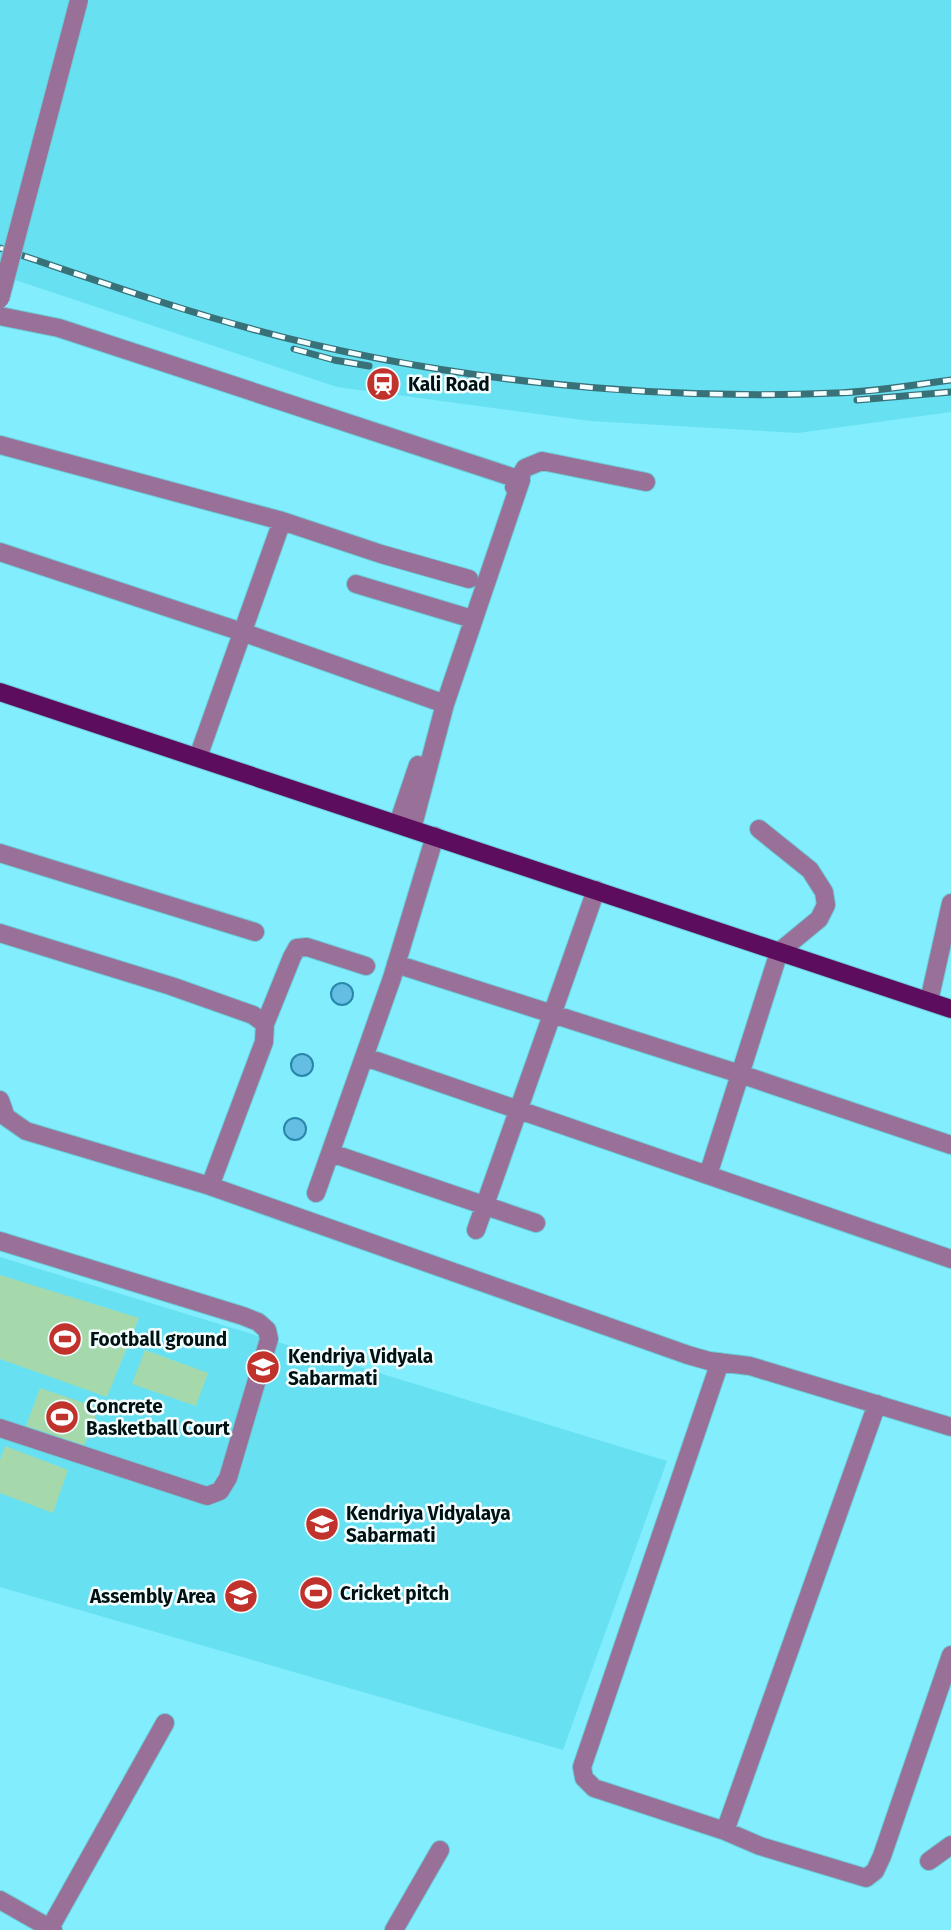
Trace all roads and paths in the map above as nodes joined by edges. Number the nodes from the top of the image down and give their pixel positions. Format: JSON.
{"nodes":[{"id":1,"x":79,"y":0,"type":"edge"},
{"id":2,"x":0,"y":299,"type":"edge"},
{"id":3,"x":0,"y":316,"type":"edge"},
{"id":4,"x":287,"y":410,"type":"dead end"},
{"id":5,"x":0,"y":445,"type":"edge"},
{"id":6,"x":517,"y":481,"type":"junction"},
{"id":7,"x":646,"y":482,"type":"dead end"},
{"id":8,"x":282,"y":521,"type":"junction"},
{"id":9,"x":0,"y":552,"type":"edge"},
{"id":10,"x":481,"y":582,"type":"junction"},
{"id":11,"x":356,"y":584,"type":"dead end"},
{"id":12,"x":468,"y":618,"type":"junction"},
{"id":13,"x":242,"y":632,"type":"junction"},
{"id":14,"x":0,"y":692,"type":"edge"},
{"id":15,"x":442,"y":703,"type":"junction"},
{"id":16,"x":198,"y":757,"type":"junction"},
{"id":17,"x":405,"y":826,"type":"junction"},
{"id":18,"x":759,"y":829,"type":"dead end"},
{"id":19,"x":435,"y":836,"type":"junction"},
{"id":20,"x":0,"y":853,"type":"edge"},
{"id":21,"x":596,"y":890,"type":"junction"},
{"id":22,"x":951,"y":903,"type":"edge"},
{"id":23,"x":256,"y":932,"type":"dead end"},
{"id":24,"x":0,"y":933,"type":"edge"},
{"id":25,"x":779,"y":952,"type":"junction"},
{"id":26,"x":396,"y":964,"type":"junction"},
{"id":27,"x":366,"y":966,"type":"dead end"},
{"id":28,"x":929,"y":1001,"type":"junction"},
{"id":29,"x":951,"y":1009,"type":"edge"},
{"id":30,"x":552,"y":1014,"type":"junction"},
{"id":31,"x":265,"y":1024,"type":"junction"},
{"id":32,"x":365,"y":1057,"type":"junction"},
{"id":33,"x":740,"y":1074,"type":"junction"},
{"id":34,"x":0,"y":1100,"type":"edge"},
{"id":35,"x":519,"y":1110,"type":"junction"},
{"id":36,"x":951,"y":1145,"type":"edge"},
{"id":37,"x":331,"y":1153,"type":"junction"},
{"id":38,"x":708,"y":1175,"type":"junction"},
{"id":39,"x":210,"y":1186,"type":"junction"},
{"id":40,"x":316,"y":1192,"type":"dead end"},
{"id":41,"x":486,"y":1206,"type":"junction"},
{"id":42,"x":536,"y":1223,"type":"dead end"},
{"id":43,"x":476,"y":1230,"type":"dead end"},
{"id":44,"x":0,"y":1241,"type":"edge"},
{"id":45,"x":951,"y":1259,"type":"edge"},
{"id":46,"x":720,"y":1362,"type":"junction"},
{"id":47,"x":877,"y":1404,"type":"junction"},
{"id":48,"x":951,"y":1427,"type":"edge"},
{"id":49,"x":0,"y":1428,"type":"edge"},
{"id":50,"x":951,"y":1655,"type":"edge"},
{"id":51,"x":165,"y":1723,"type":"dead end"},
{"id":52,"x":725,"y":1831,"type":"junction"},
{"id":53,"x":951,"y":1845,"type":"edge"},
{"id":54,"x":440,"y":1850,"type":"dead end"},
{"id":55,"x":929,"y":1861,"type":"dead end"},
{"id":56,"x":0,"y":1900,"type":"edge"},
{"id":57,"x":52,"y":1929,"type":"edge"},
{"id":58,"x":394,"y":1930,"type":"edge"}],
"edges":[{"from":1,"to":2,"type":"street","bridge":true},
{"from":3,"to":6,"type":"street"},
{"from":4,"to":6,"type":"street"},
{"from":5,"to":8,"type":"street"},
{"from":6,"to":7,"type":"street"},
{"from":6,"to":10,"type":"street"},
{"from":6,"to":12,"type":"street"},
{"from":8,"to":10,"type":"street"},
{"from":8,"to":13,"type":"street"},
{"from":9,"to":13,"type":"street"},
{"from":10,"to":15,"type":"street"},
{"from":11,"to":12,"type":"street"},
{"from":12,"to":15,"type":"street"},
{"from":13,"to":15,"type":"street"},
{"from":13,"to":16,"type":"street"},
{"from":14,"to":16,"type":"main road"},
{"from":15,"to":17,"type":"street"},
{"from":16,"to":17,"type":"main road"},
{"from":17,"to":19,"type":"main road"},
{"from":18,"to":25,"type":"street"},
{"from":19,"to":21,"type":"main road"},
{"from":19,"to":26,"type":"street"},
{"from":20,"to":23,"type":"street"},
{"from":21,"to":25,"type":"main road"},
{"from":21,"to":30,"type":"street"},
{"from":22,"to":28,"type":"street"},
{"from":24,"to":31,"type":"street"},
{"from":25,"to":28,"type":"main road"},
{"from":25,"to":33,"type":"street"},
{"from":26,"to":30,"type":"street"},
{"from":26,"to":32,"type":"street"},
{"from":27,"to":31,"type":"street"},
{"from":28,"to":29,"type":"main road"},
{"from":30,"to":33,"type":"street"},
{"from":30,"to":35,"type":"street"},
{"from":31,"to":39,"type":"street"},
{"from":32,"to":35,"type":"street"},
{"from":32,"to":37,"type":"street"},
{"from":33,"to":36,"type":"street"},
{"from":33,"to":38,"type":"street"},
{"from":34,"to":39,"type":"street"},
{"from":35,"to":38,"type":"street"},
{"from":35,"to":41,"type":"street"},
{"from":37,"to":40,"type":"street"},
{"from":37,"to":41,"type":"street"},
{"from":38,"to":45,"type":"street"},
{"from":39,"to":46,"type":"street"},
{"from":41,"to":42,"type":"street"},
{"from":41,"to":43,"type":"street"},
{"from":44,"to":49,"type":"street"},
{"from":46,"to":47,"type":"street"},
{"from":46,"to":52,"type":"street"},
{"from":47,"to":48,"type":"street"},
{"from":47,"to":52,"type":"street"},
{"from":50,"to":52,"type":"street"},
{"from":51,"to":57,"type":"street"},
{"from":53,"to":55,"type":"street"},
{"from":54,"to":58,"type":"street"},
{"from":56,"to":57,"type":"street"}]}
